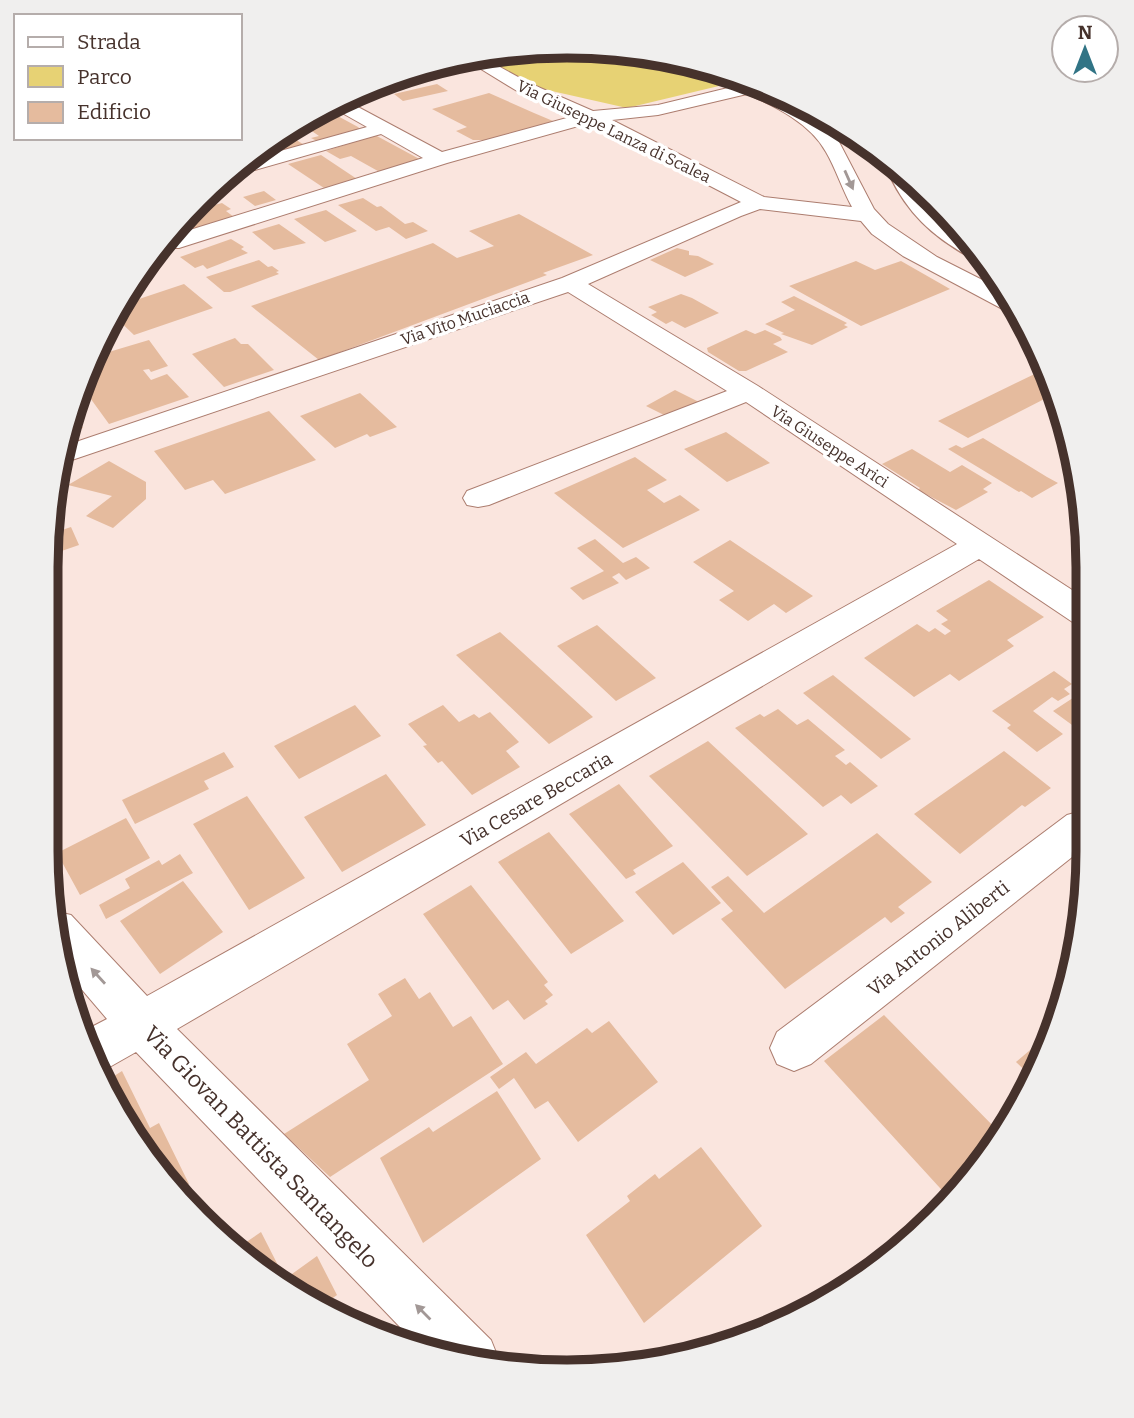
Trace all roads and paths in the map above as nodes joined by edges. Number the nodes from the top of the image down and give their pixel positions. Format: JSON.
{"nodes":[{"id":1,"x":484,"y":65,"type":"edge"},
{"id":2,"x":743,"y":90,"type":"edge"},
{"id":3,"x":770,"y":100,"type":"edge"},
{"id":4,"x":346,"y":108,"type":"edge"},
{"id":5,"x":591,"y":117,"type":"junction"},
{"id":6,"x":383,"y":128,"type":"junction"},
{"id":7,"x":440,"y":159,"type":"junction"},
{"id":8,"x":256,"y":164,"type":"edge"},
{"id":9,"x":902,"y":183,"type":"edge"},
{"id":10,"x":759,"y":203,"type":"junction"},
{"id":11,"x":867,"y":215,"type":"junction"},
{"id":12,"x":953,"y":235,"type":"edge"},
{"id":13,"x":175,"y":242,"type":"edge"},
{"id":14,"x":570,"y":282,"type":"junction"},
{"id":15,"x":998,"y":297,"type":"edge"},
{"id":16,"x":747,"y":392,"type":"junction"},
{"id":17,"x":71,"y":453,"type":"edge"},
{"id":18,"x":478,"y":498,"type":"dead end"},
{"id":19,"x":980,"y":545,"type":"junction"},
{"id":20,"x":1076,"y":608,"type":"edge"},
{"id":21,"x":1076,"y":831,"type":"edge"},
{"id":22,"x":66,"y":940,"type":"edge"},
{"id":23,"x":141,"y":1024,"type":"junction"},
{"id":24,"x":794,"y":1048,"type":"dead end"},
{"id":25,"x":98,"y":1049,"type":"edge"},
{"id":26,"x":459,"y":1348,"type":"edge"}],
"edges":[{"from":1,"to":5,"type":"street","name":"Via Giuseppe Lanza di Scalea"},
{"from":2,"to":5,"type":"street"},
{"from":3,"to":11,"type":"street","one_way":true},
{"from":4,"to":6,"type":"street"},
{"from":5,"to":7,"type":"street"},
{"from":5,"to":10,"type":"street","name":"Via Giuseppe Lanza di Scalea"},
{"from":6,"to":7,"type":"street"},
{"from":6,"to":8,"type":"street"},
{"from":7,"to":13,"type":"street"},
{"from":9,"to":12,"type":"street"},
{"from":10,"to":11,"type":"street","name":"Via Vito Muciaccia"},
{"from":10,"to":14,"type":"street","name":"Via Vito Muciaccia"},
{"from":11,"to":15,"type":"street"},
{"from":14,"to":16,"type":"street","name":"Via Giuseppe Arici"},
{"from":14,"to":17,"type":"street","name":"Via Vito Muciaccia"},
{"from":16,"to":18,"type":"street"},
{"from":16,"to":19,"type":"street","name":"Via Giuseppe Arici"},
{"from":19,"to":20,"type":"street","name":"Via Giuseppe Arici"},
{"from":19,"to":23,"type":"street","name":"Via Cesare Beccaria"},
{"from":21,"to":24,"type":"street","name":"Via Antonio Aliberti"},
{"from":23,"to":22,"type":"street","name":"Via Giovan Battista Santangelo","one_way":true},
{"from":23,"to":25,"type":"street","name":"Via Cesare Beccaria"},
{"from":26,"to":23,"type":"street","name":"Via Giovan Battista Santangelo","one_way":true}]}
